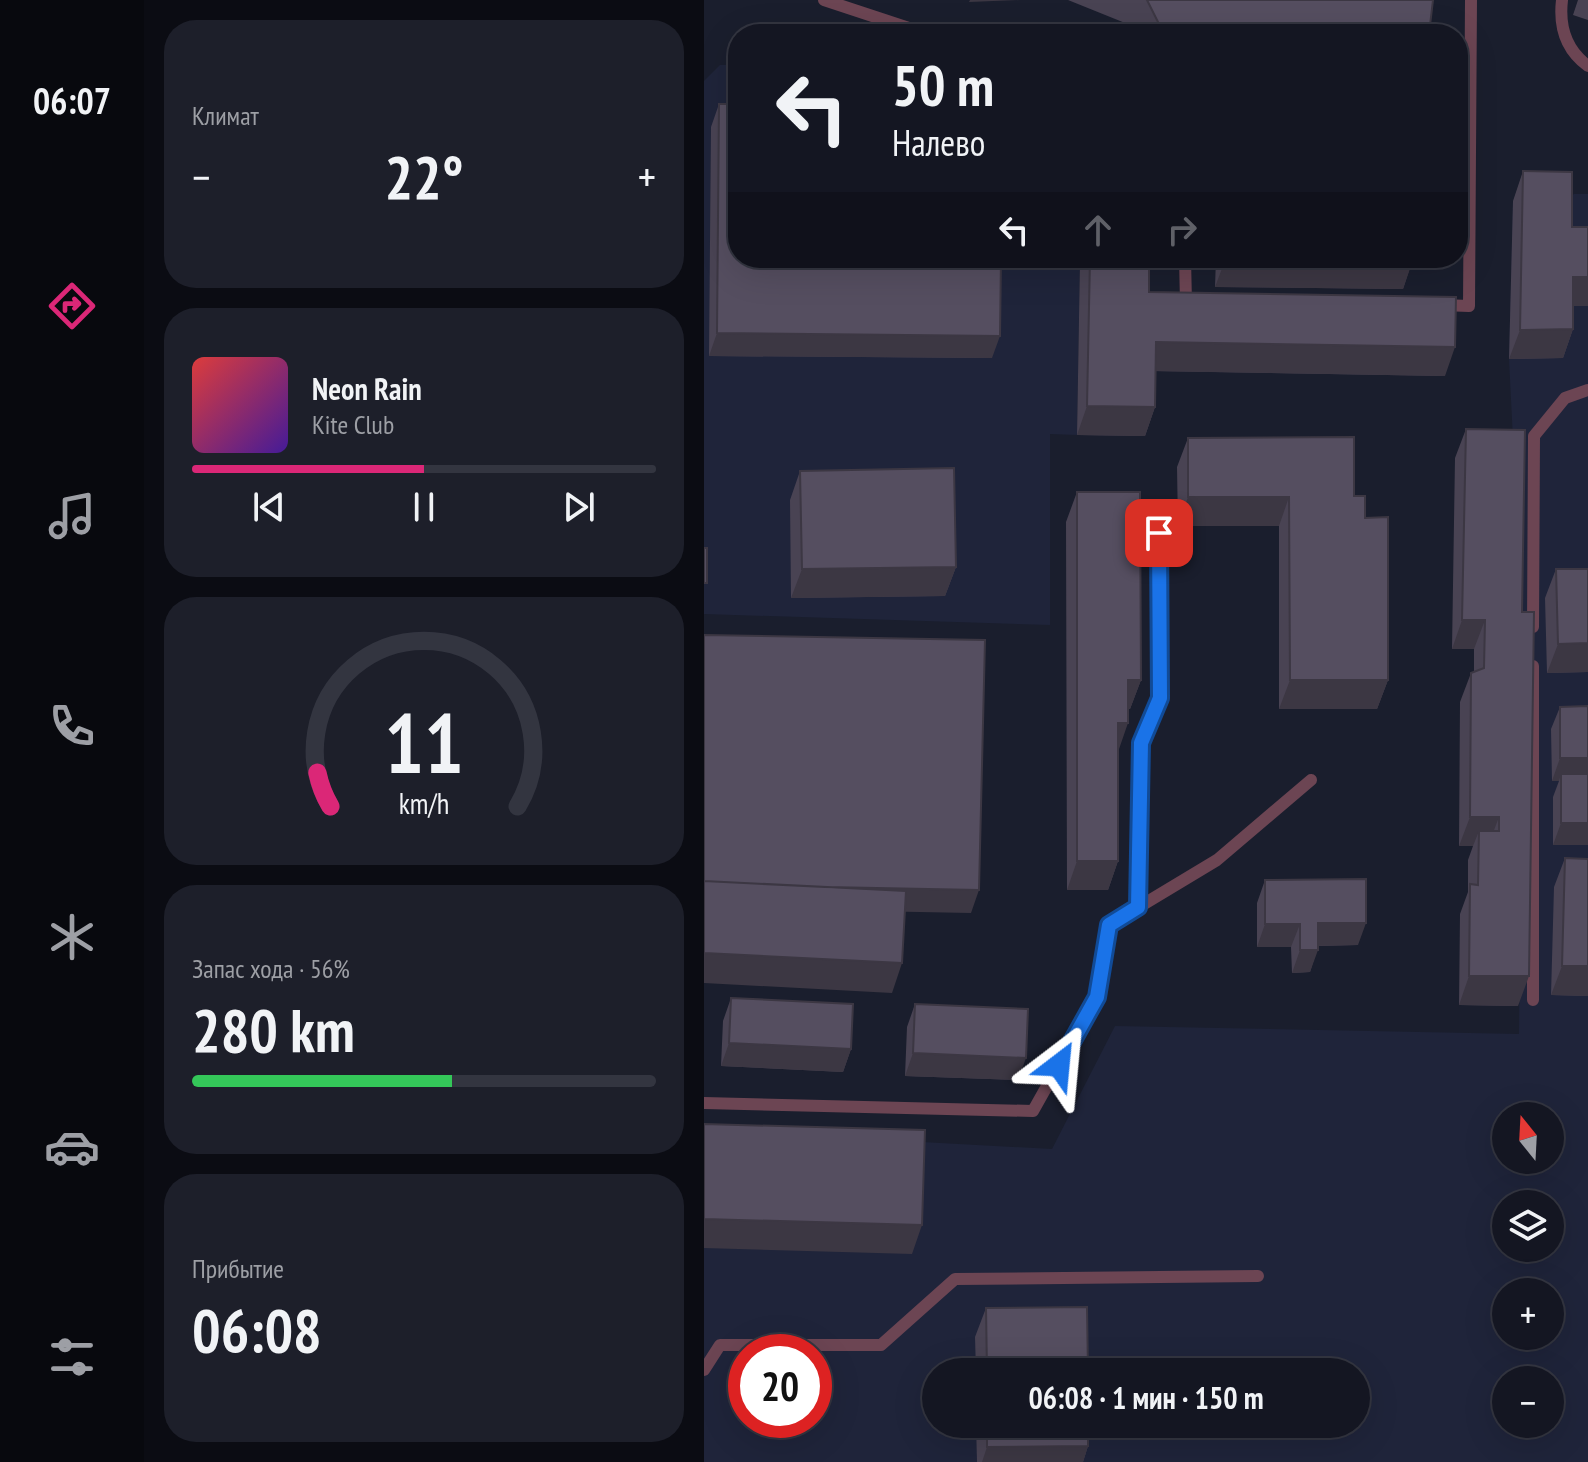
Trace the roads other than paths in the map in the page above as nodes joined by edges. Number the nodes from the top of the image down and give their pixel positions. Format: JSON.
{"nodes":[{"id":1,"x":824,"y":0,"type":"edge"},
{"id":2,"x":1471,"y":0,"type":"edge"},
{"id":3,"x":1562,"y":0,"type":"edge"},
{"id":4,"x":897,"y":24,"type":"edge"},
{"id":5,"x":1588,"y":66,"type":"edge"},
{"id":6,"x":1185,"y":268,"type":"edge"},
{"id":7,"x":1202,"y":303,"type":"edge"},
{"id":8,"x":1422,"y":305,"type":"edge"},
{"id":9,"x":1588,"y":390,"type":"edge"},
{"id":10,"x":1159,"y":533,"type":"dead end"},
{"id":11,"x":1533,"y":640,"type":"edge"},
{"id":12,"x":1533,"y":655,"type":"edge"},
{"id":13,"x":1311,"y":780,"type":"dead end"},
{"id":14,"x":1138,"y":907,"type":"junction"},
{"id":15,"x":1533,"y":1000,"type":"dead end"},
{"id":16,"x":704,"y":1103,"type":"edge"},
{"id":17,"x":1258,"y":1276,"type":"dead end"},
{"id":18,"x":704,"y":1370,"type":"edge"}],
"edges":[{"from":1,"to":4,"type":"lane"},
{"from":2,"to":8,"type":"lane"},
{"from":3,"to":5,"type":"lane"},
{"from":6,"to":7,"type":"lane"},
{"from":9,"to":11,"type":"lane"},
{"from":10,"to":14,"type":"lane"},
{"from":12,"to":15,"type":"lane"},
{"from":13,"to":14,"type":"lane"},
{"from":14,"to":16,"type":"lane"},
{"from":17,"to":18,"type":"lane"}]}
